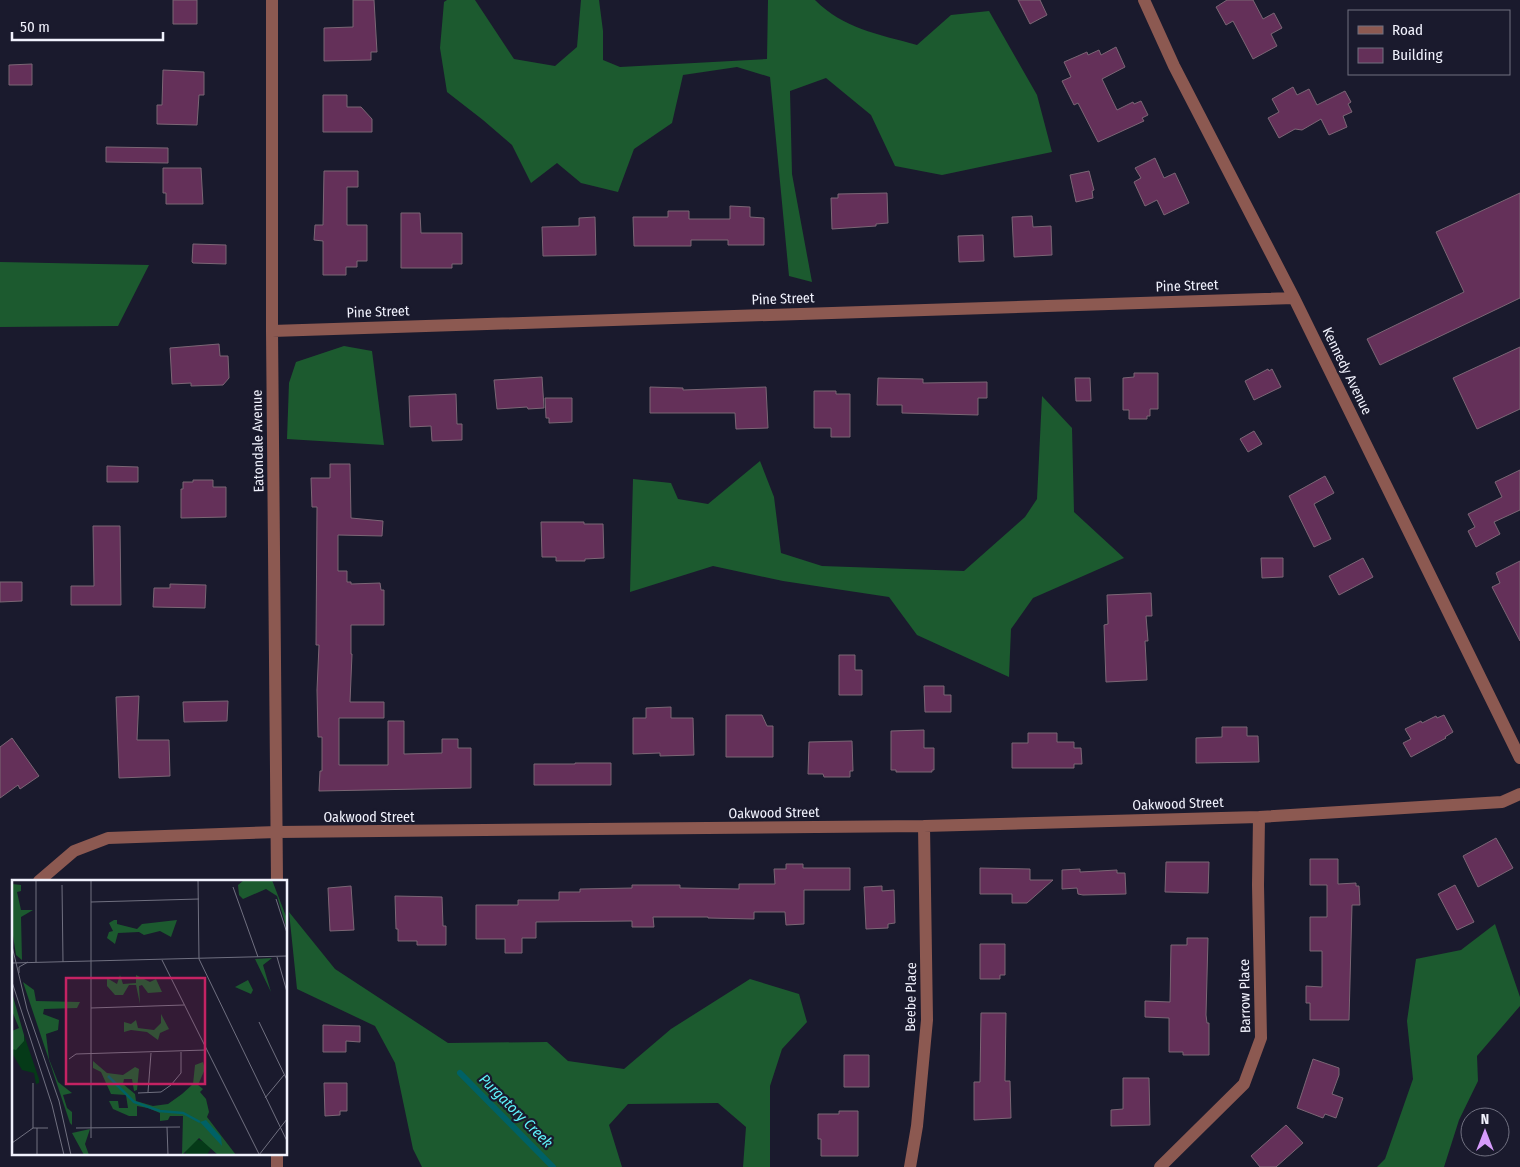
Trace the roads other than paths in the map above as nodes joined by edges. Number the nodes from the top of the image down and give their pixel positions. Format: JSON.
{"nodes":[{"id":1,"x":272,"y":0,"type":"edge"},
{"id":2,"x":1144,"y":0,"type":"edge"},
{"id":3,"x":1294,"y":298,"type":"junction"},
{"id":4,"x":272,"y":331,"type":"junction"},
{"id":5,"x":1520,"y":758,"type":"edge"},
{"id":6,"x":1520,"y":794,"type":"edge"},
{"id":7,"x":1258,"y":817,"type":"junction"},
{"id":8,"x":924,"y":826,"type":"junction"},
{"id":9,"x":277,"y":832,"type":"junction"},
{"id":10,"x":40,"y":880,"type":"edge"},
{"id":11,"x":277,"y":880,"type":"edge"},
{"id":12,"x":277,"y":1154,"type":"edge"},
{"id":13,"x":277,"y":1167,"type":"edge"},
{"id":14,"x":910,"y":1167,"type":"edge"},
{"id":15,"x":1160,"y":1167,"type":"edge"}],
"edges":[{"from":1,"to":4,"type":"street","name":"Eatondale Avenue"},
{"from":2,"to":3,"type":"street","name":"Kennedy Avenue"},
{"from":3,"to":4,"type":"street","name":"Pine Street"},
{"from":3,"to":5,"type":"street","name":"Kennedy Avenue"},
{"from":4,"to":9,"type":"street","name":"Eatondale Avenue"},
{"from":6,"to":7,"type":"street","name":"Oakwood Street"},
{"from":7,"to":8,"type":"street","name":"Oakwood Street"},
{"from":7,"to":15,"type":"street","name":"Barrow Place"},
{"from":8,"to":9,"type":"street","name":"Oakwood Street"},
{"from":8,"to":14,"type":"street","name":"Beebe Place"},
{"from":9,"to":10,"type":"street","name":"Oakwood Street"},
{"from":9,"to":11,"type":"street","name":"Eatondale Avenue"},
{"from":12,"to":13,"type":"street"}]}
